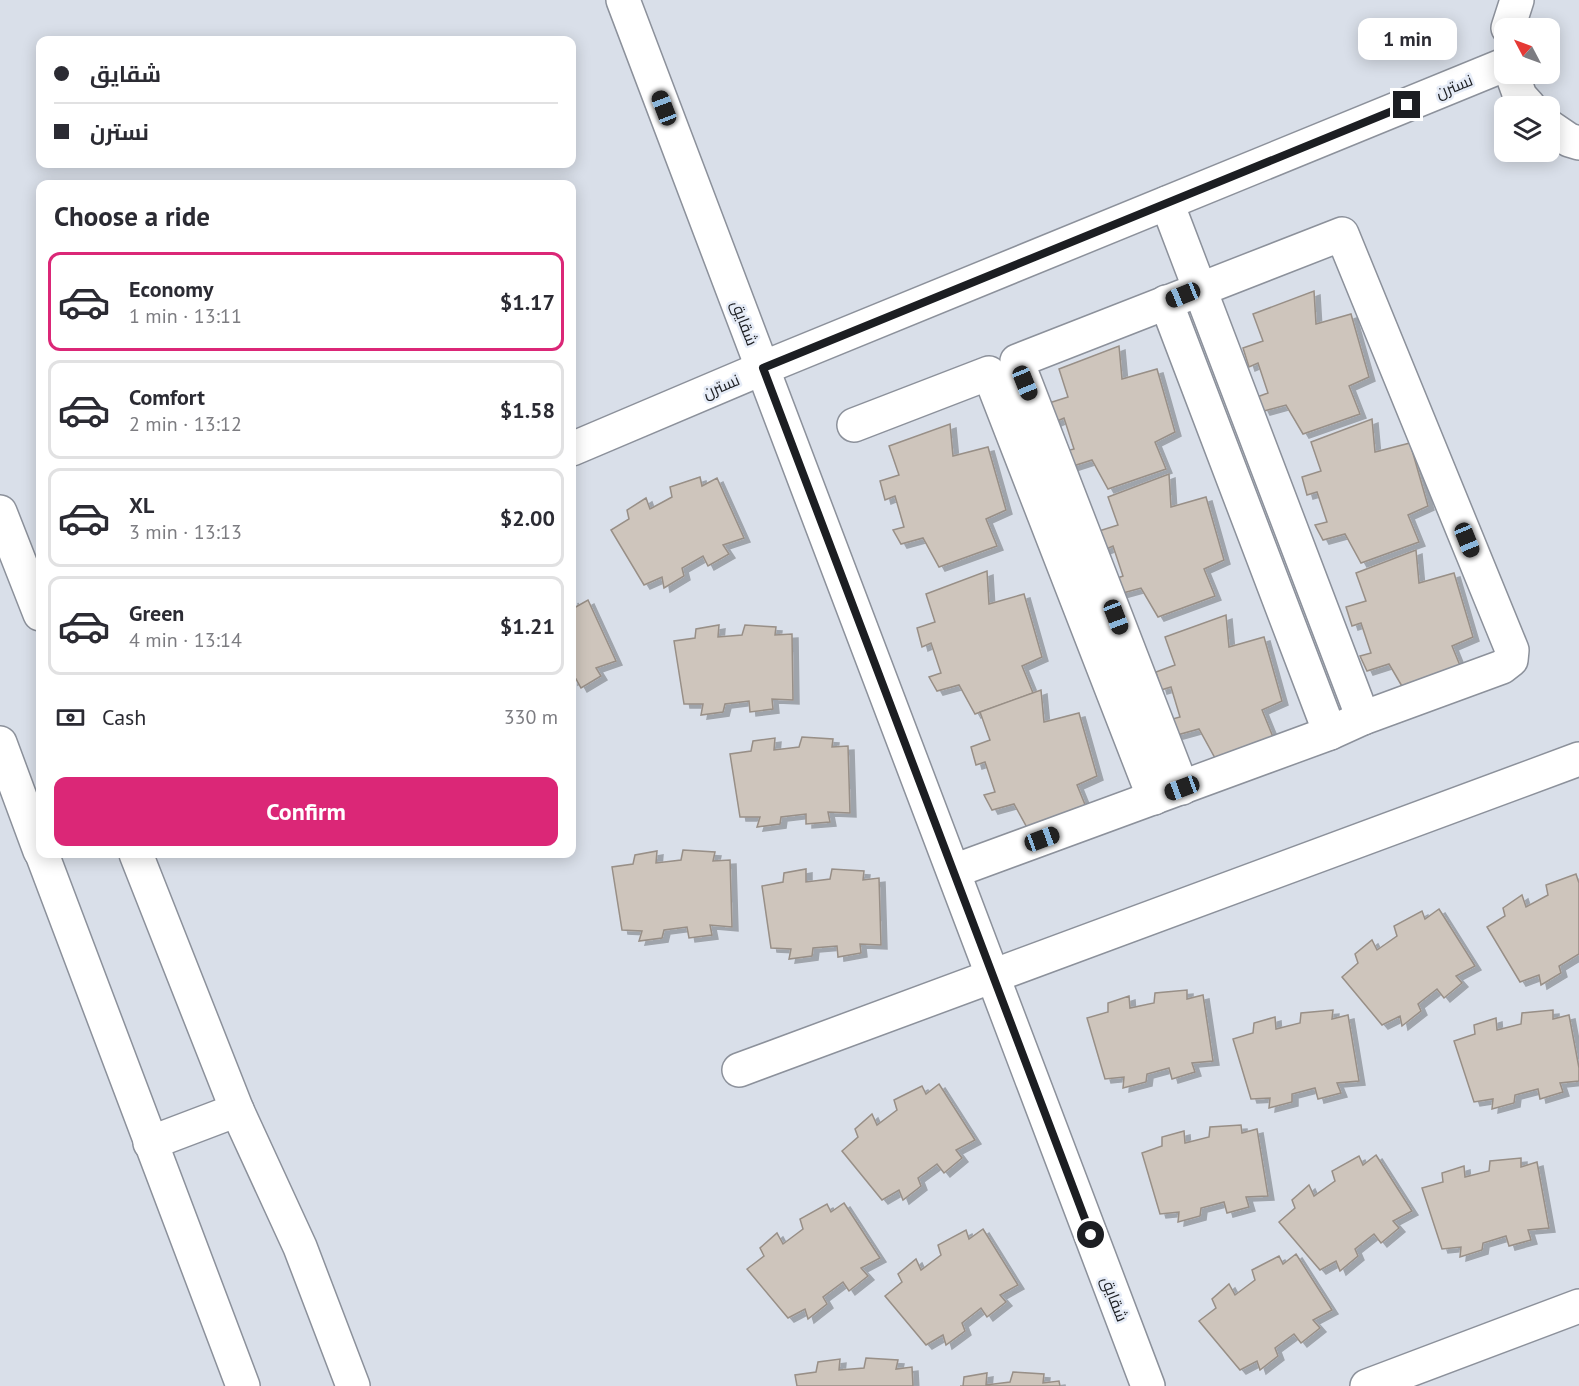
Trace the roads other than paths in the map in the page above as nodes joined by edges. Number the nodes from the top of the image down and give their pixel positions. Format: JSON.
{"nodes":[{"id":1,"x":623,"y":0,"type":"edge"},
{"id":2,"x":1517,"y":0,"type":"edge"},
{"id":3,"x":1511,"y":18,"type":"edge"},
{"id":4,"x":1494,"y":69,"type":"edge"},
{"id":5,"x":1560,"y":134,"type":"edge"},
{"id":6,"x":1579,"y":142,"type":"edge"},
{"id":7,"x":1167,"y":203,"type":"junction"},
{"id":8,"x":1200,"y":288,"type":"junction"},
{"id":9,"x":1166,"y":302,"type":"junction"},
{"id":10,"x":1003,"y":367,"type":"junction"},
{"id":11,"x":763,"y":368,"type":"junction"},
{"id":12,"x":854,"y":425,"type":"dead end"},
{"id":13,"x":576,"y":447,"type":"edge"},
{"id":14,"x":0,"y":512,"type":"edge"},
{"id":15,"x":36,"y":604,"type":"edge"},
{"id":16,"x":1363,"y":718,"type":"junction"},
{"id":17,"x":1330,"y":733,"type":"junction"},
{"id":18,"x":0,"y":743,"type":"edge"},
{"id":19,"x":1579,"y":759,"type":"edge"},
{"id":20,"x":1168,"y":793,"type":"junction"},
{"id":21,"x":36,"y":839,"type":"edge"},
{"id":22,"x":43,"y":858,"type":"edge"},
{"id":23,"x":138,"y":858,"type":"edge"},
{"id":24,"x":954,"y":872,"type":"junction"},
{"id":25,"x":993,"y":975,"type":"junction"},
{"id":26,"x":740,"y":1070,"type":"dead end"},
{"id":27,"x":237,"y":1110,"type":"junction"},
{"id":28,"x":150,"y":1143,"type":"junction"},
{"id":29,"x":1579,"y":1306,"type":"edge"},
{"id":30,"x":243,"y":1386,"type":"edge"},
{"id":31,"x":353,"y":1386,"type":"edge"},
{"id":32,"x":1148,"y":1386,"type":"edge"},
{"id":33,"x":1367,"y":1386,"type":"edge"}],
"edges":[{"from":1,"to":11,"type":"street","name":"شقایق"},
{"from":2,"to":3,"type":"street"},
{"from":4,"to":7,"type":"street","name":"نسترن"},
{"from":5,"to":6,"type":"street"},
{"from":7,"to":8,"type":"street"},
{"from":7,"to":11,"type":"street","name":"نسترن"},
{"from":8,"to":9,"type":"street"},
{"from":8,"to":16,"type":"street"},
{"from":8,"to":16,"type":"street"},
{"from":9,"to":10,"type":"street"},
{"from":9,"to":17,"type":"street"},
{"from":10,"to":12,"type":"street"},
{"from":10,"to":20,"type":"street"},
{"from":11,"to":13,"type":"street","name":"نسترن"},
{"from":11,"to":24,"type":"street","name":"شقایق"},
{"from":14,"to":15,"type":"street"},
{"from":16,"to":17,"type":"street"},
{"from":17,"to":20,"type":"street"},
{"from":18,"to":21,"type":"street"},
{"from":19,"to":25,"type":"street"},
{"from":20,"to":24,"type":"street"},
{"from":22,"to":28,"type":"street"},
{"from":23,"to":27,"type":"street"},
{"from":24,"to":25,"type":"street","name":"شقایق"},
{"from":25,"to":26,"type":"street"},
{"from":25,"to":32,"type":"street","name":"شقایق"},
{"from":27,"to":28,"type":"street"},
{"from":27,"to":31,"type":"street"},
{"from":28,"to":30,"type":"street"},
{"from":29,"to":33,"type":"street"}]}
